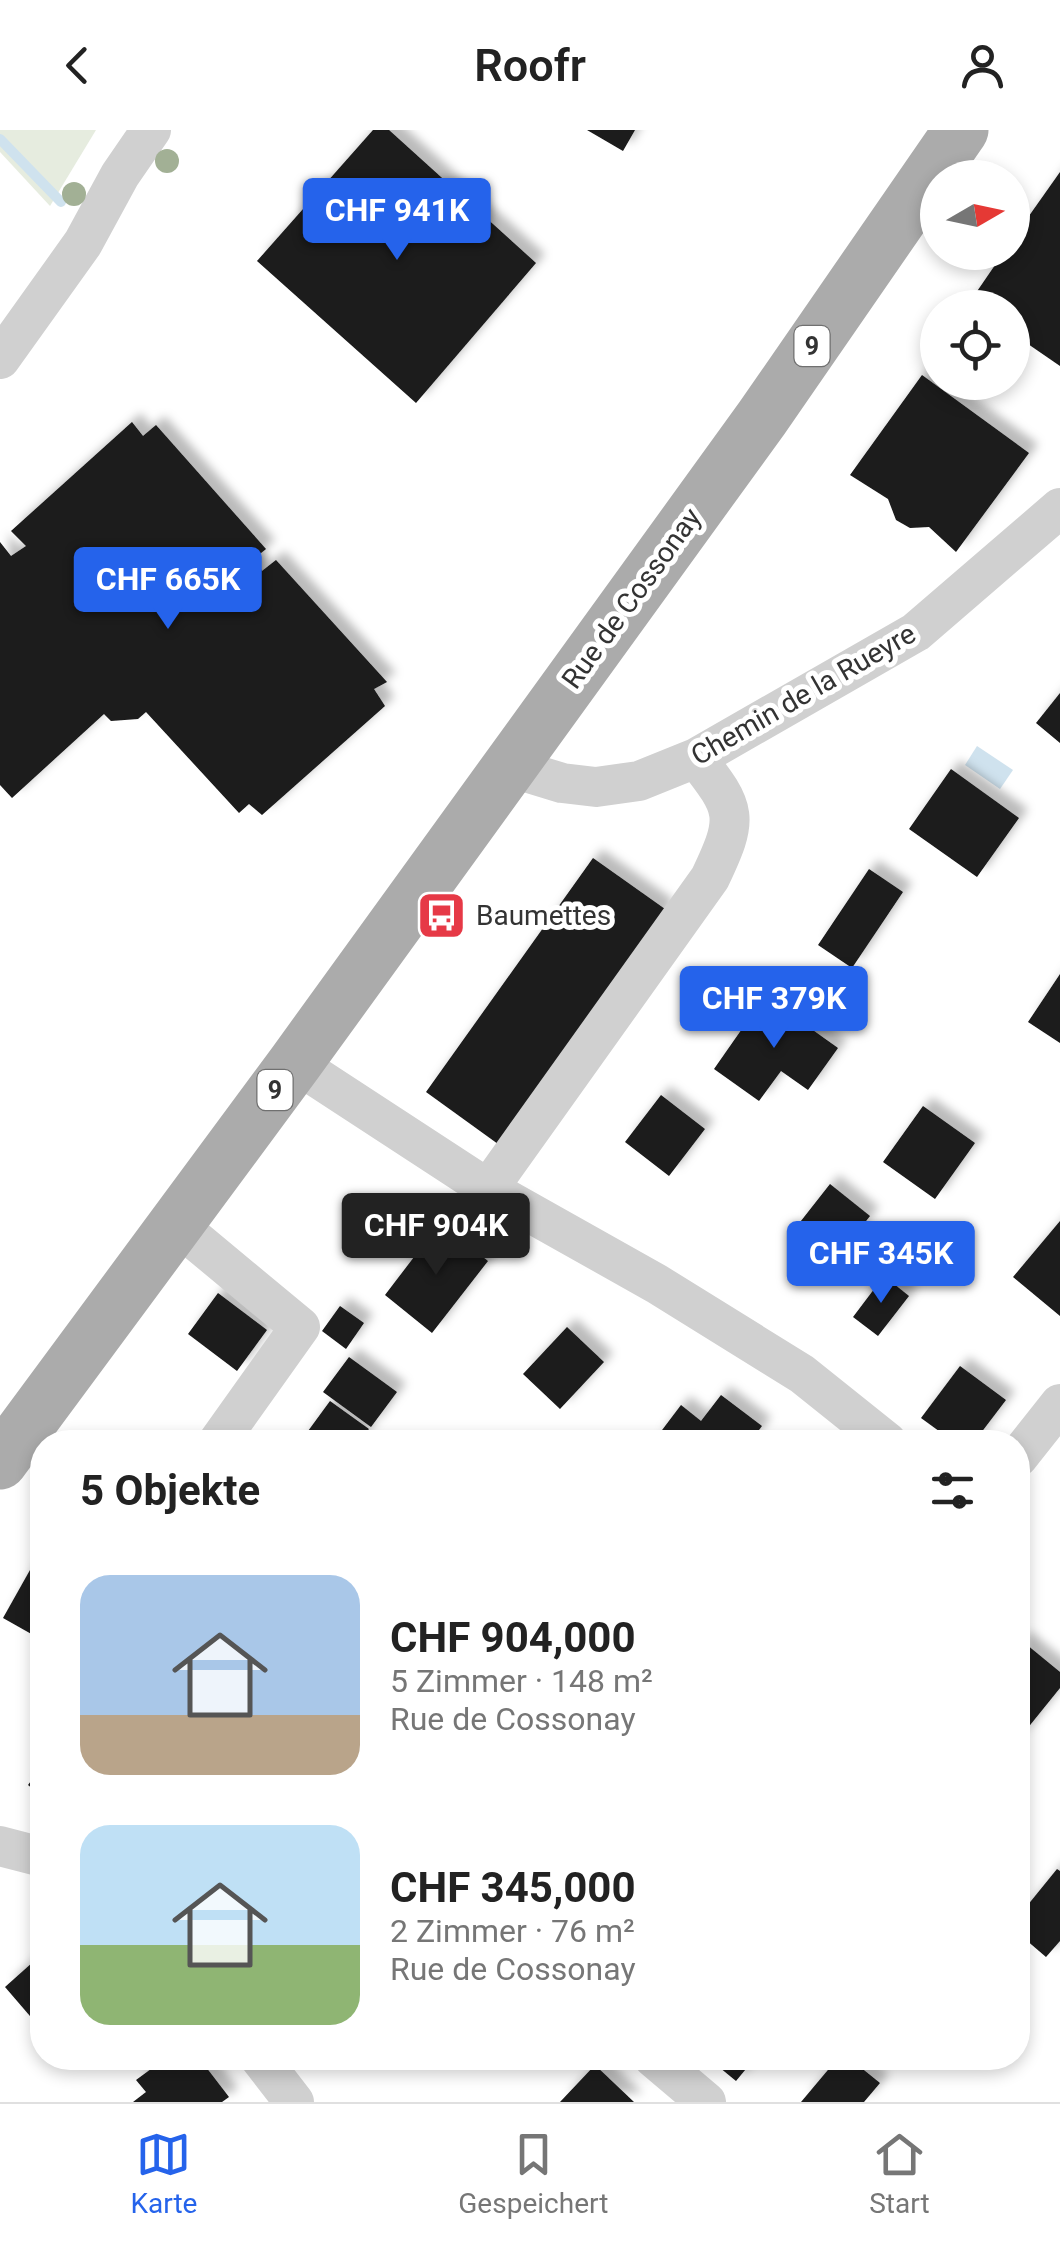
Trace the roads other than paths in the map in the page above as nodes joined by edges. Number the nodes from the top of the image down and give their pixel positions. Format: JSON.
{"nodes":[{"id":1,"x":151,"y":130,"type":"edge"},
{"id":2,"x":961,"y":130,"type":"edge"},
{"id":3,"x":0,"y":359,"type":"edge"},
{"id":4,"x":1060,"y":508,"type":"edge"},
{"id":5,"x":696,"y":758,"type":"junction"},
{"id":6,"x":509,"y":766,"type":"junction"},
{"id":7,"x":294,"y":1063,"type":"junction"},
{"id":8,"x":488,"y":1190,"type":"junction"},
{"id":9,"x":176,"y":1224,"type":"junction"},
{"id":10,"x":1060,"y":1404,"type":"edge"},
{"id":11,"x":227,"y":1430,"type":"edge"},
{"id":12,"x":871,"y":1430,"type":"edge"},
{"id":13,"x":1030,"y":1442,"type":"edge"},
{"id":14,"x":0,"y":1462,"type":"edge"},
{"id":15,"x":0,"y":1846,"type":"edge"},
{"id":16,"x":30,"y":1855,"type":"edge"},
{"id":17,"x":269,"y":2070,"type":"edge"},
{"id":18,"x":668,"y":2070,"type":"edge"},
{"id":19,"x":294,"y":2102,"type":"edge"},
{"id":20,"x":706,"y":2102,"type":"edge"}],
"edges":[{"from":1,"to":3,"type":"street"},
{"from":2,"to":6,"type":"main road","name":"Rue de Cossonay","number":"9"},
{"from":4,"to":5,"type":"street","name":"Chemin de la Rueyre"},
{"from":5,"to":6,"type":"street","name":"Chemin de la Rueyre"},
{"from":5,"to":8,"type":"street"},
{"from":6,"to":7,"type":"main road","name":"Rue de Cossonay","number":"9"},
{"from":7,"to":8,"type":"street"},
{"from":7,"to":9,"type":"main road","name":"Rue de Cossonay","number":"9"},
{"from":8,"to":12,"type":"street"},
{"from":9,"to":11,"type":"street"},
{"from":9,"to":14,"type":"main road","name":"Rue de Cossonay","number":"9"},
{"from":10,"to":13,"type":"street"},
{"from":15,"to":16,"type":"street"},
{"from":17,"to":19,"type":"street"},
{"from":18,"to":20,"type":"street"}]}
